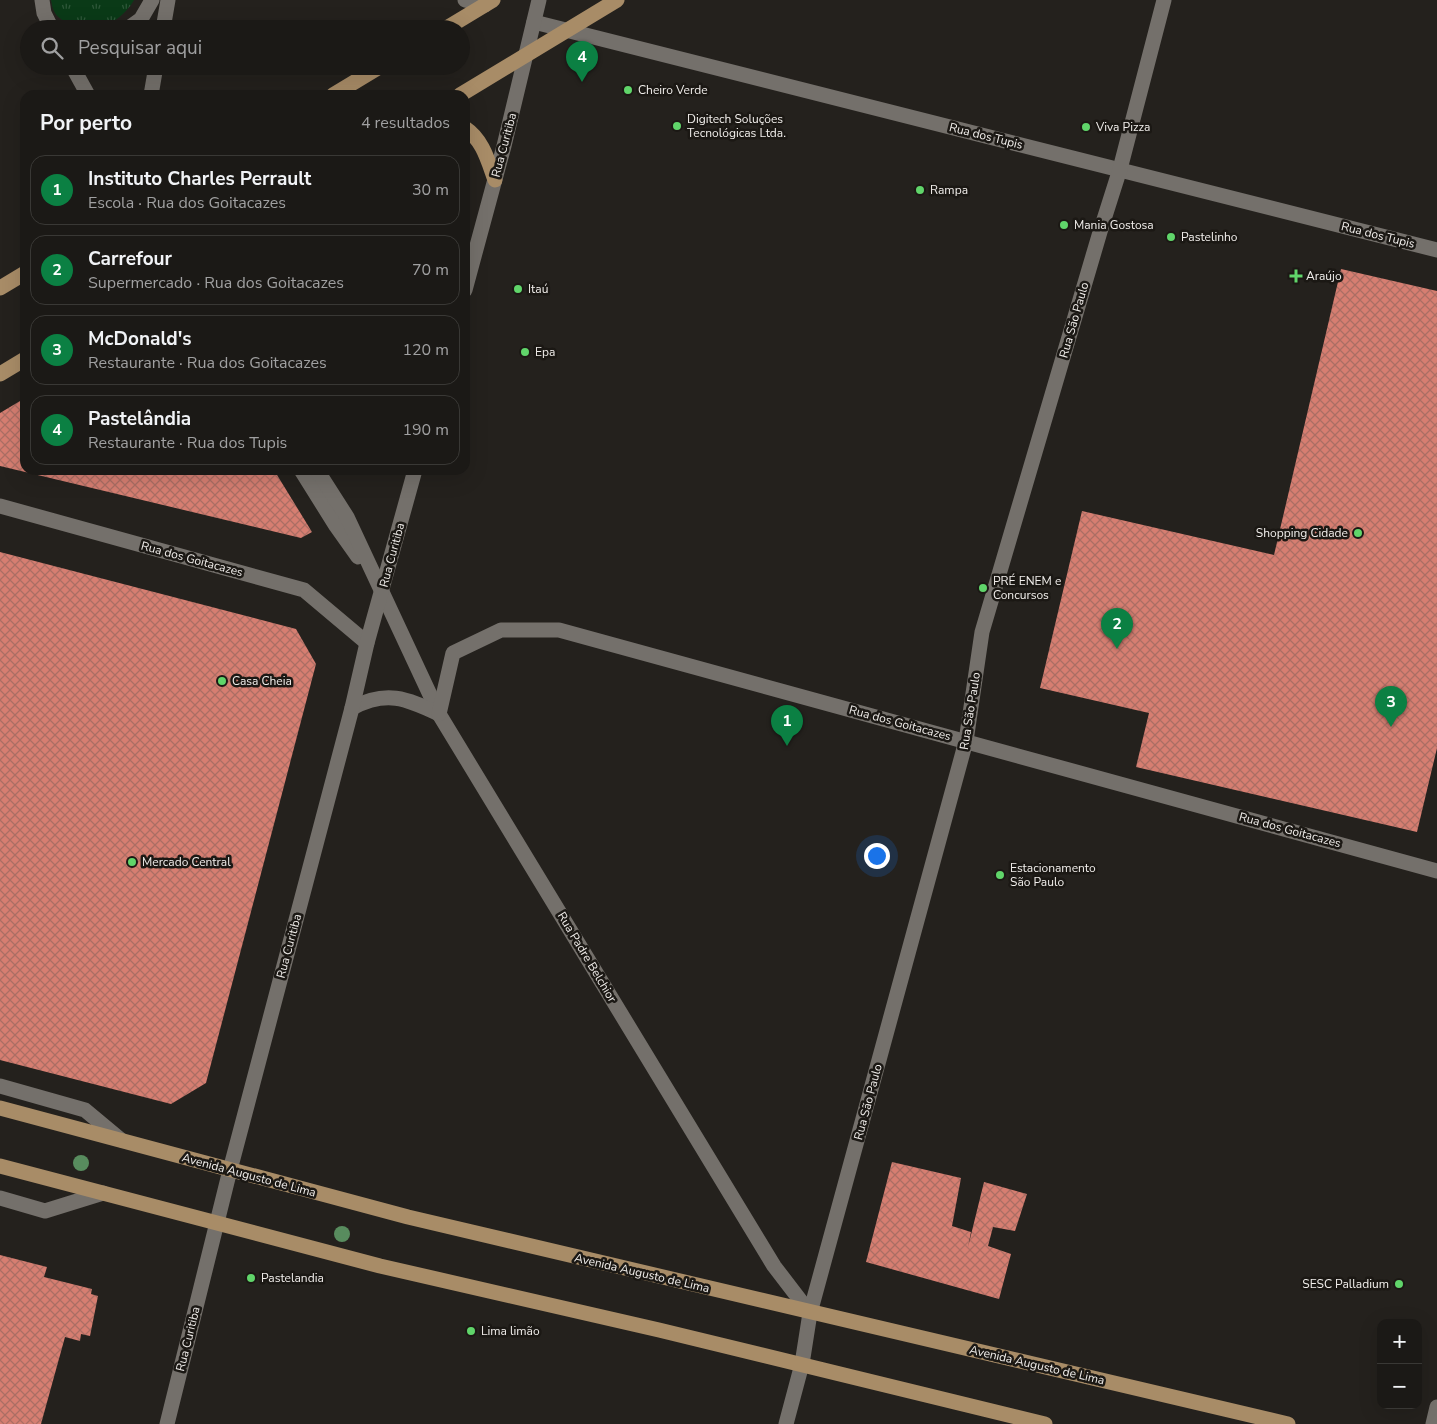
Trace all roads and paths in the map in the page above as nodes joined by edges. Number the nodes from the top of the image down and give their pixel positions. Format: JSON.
{"nodes":[{"id":1,"x":152,"y":0,"type":"edge"},
{"id":2,"x":168,"y":0,"type":"edge"},
{"id":3,"x":465,"y":0,"type":"edge"},
{"id":4,"x":539,"y":0,"type":"edge"},
{"id":5,"x":617,"y":0,"type":"edge"},
{"id":6,"x":1164,"y":0,"type":"edge"},
{"id":7,"x":489,"y":3,"type":"edge"},
{"id":8,"x":43,"y":6,"type":"edge"},
{"id":9,"x":48,"y":20,"type":"edge"},
{"id":10,"x":53,"y":20,"type":"edge"},
{"id":11,"x":140,"y":20,"type":"edge"},
{"id":12,"x":165,"y":20,"type":"edge"},
{"id":13,"x":460,"y":20,"type":"edge"},
{"id":14,"x":534,"y":22,"type":"junction"},
{"id":15,"x":566,"y":31,"type":"junction"},
{"id":16,"x":526,"y":55,"type":"junction"},
{"id":17,"x":77,"y":75,"type":"edge"},
{"id":18,"x":154,"y":75,"type":"edge"},
{"id":19,"x":366,"y":75,"type":"edge"},
{"id":20,"x":85,"y":90,"type":"edge"},
{"id":21,"x":152,"y":90,"type":"edge"},
{"id":22,"x":340,"y":90,"type":"edge"},
{"id":23,"x":468,"y":90,"type":"edge"},
{"id":24,"x":470,"y":133,"type":"edge"},
{"id":25,"x":1120,"y":169,"type":"junction"},
{"id":26,"x":495,"y":180,"type":"junction"},
{"id":27,"x":1437,"y":250,"type":"edge"},
{"id":28,"x":470,"y":272,"type":"edge"},
{"id":29,"x":20,"y":276,"type":"edge"},
{"id":30,"x":0,"y":288,"type":"edge"},
{"id":31,"x":20,"y":362,"type":"edge"},
{"id":32,"x":0,"y":374,"type":"edge"},
{"id":33,"x":303,"y":475,"type":"edge"},
{"id":34,"x":320,"y":475,"type":"edge"},
{"id":35,"x":415,"y":475,"type":"edge"},
{"id":36,"x":0,"y":506,"type":"edge"},
{"id":37,"x":382,"y":591,"type":"junction"},
{"id":38,"x":367,"y":643,"type":"junction"},
{"id":39,"x":352,"y":708,"type":"junction"},
{"id":40,"x":439,"y":714,"type":"junction"},
{"id":41,"x":966,"y":742,"type":"junction"},
{"id":42,"x":1437,"y":871,"type":"edge"},
{"id":43,"x":0,"y":1086,"type":"edge"},
{"id":44,"x":0,"y":1108,"type":"edge"},
{"id":45,"x":121,"y":1140,"type":"junction"},
{"id":46,"x":0,"y":1166,"type":"edge"},
{"id":47,"x":230,"y":1170,"type":"junction"},
{"id":48,"x":103,"y":1193,"type":"junction"},
{"id":49,"x":0,"y":1198,"type":"edge"},
{"id":50,"x":217,"y":1223,"type":"junction"},
{"id":51,"x":810,"y":1313,"type":"junction"},
{"id":52,"x":802,"y":1364,"type":"junction"},
{"id":53,"x":1437,"y":1407,"type":"edge"},
{"id":54,"x":167,"y":1424,"type":"edge"},
{"id":55,"x":786,"y":1424,"type":"edge"},
{"id":56,"x":1045,"y":1424,"type":"edge"},
{"id":57,"x":1288,"y":1424,"type":"edge"},
{"id":58,"x":1432,"y":1424,"type":"edge"}],
"edges":[{"from":1,"to":11,"type":"street"},
{"from":2,"to":12,"type":"street"},
{"from":3,"to":7,"type":"street"},
{"from":4,"to":14,"type":"street","name":"Rua Curitiba"},
{"from":5,"to":15,"type":"main road"},
{"from":6,"to":25,"type":"street","name":"Rua São Paulo"},
{"from":7,"to":13,"type":"main road"},
{"from":8,"to":9,"type":"street"},
{"from":8,"to":10,"type":"street"},
{"from":14,"to":15,"type":"street","name":"Rua dos Tupis"},
{"from":14,"to":16,"type":"street","name":"Rua Curitiba"},
{"from":15,"to":16,"type":"main road"},
{"from":15,"to":25,"type":"street","name":"Rua dos Tupis"},
{"from":16,"to":23,"type":"main road"},
{"from":16,"to":26,"type":"street","name":"Rua Curitiba"},
{"from":17,"to":20,"type":"street"},
{"from":18,"to":21,"type":"street"},
{"from":19,"to":22,"type":"main road"},
{"from":24,"to":26,"type":"main road"},
{"from":25,"to":27,"type":"street","name":"Rua dos Tupis"},
{"from":25,"to":41,"type":"street","name":"Rua São Paulo"},
{"from":26,"to":28,"type":"street","name":"Rua Curitiba"},
{"from":29,"to":30,"type":"main road"},
{"from":31,"to":32,"type":"main road"},
{"from":33,"to":37,"type":"street","name":"Rua Padre Belchior"},
{"from":34,"to":37,"type":"street","name":"Rua Padre Belchior"},
{"from":35,"to":37,"type":"street","name":"Rua Curitiba"},
{"from":36,"to":38,"type":"street","name":"Rua dos Goitacazes"},
{"from":37,"to":38,"type":"street","name":"Rua Curitiba"},
{"from":37,"to":40,"type":"street","name":"Rua Padre Belchior"},
{"from":38,"to":39,"type":"street","name":"Rua Curitiba"},
{"from":39,"to":40,"type":"street"},
{"from":39,"to":47,"type":"street","name":"Rua Curitiba"},
{"from":40,"to":41,"type":"street","name":"Rua dos Goitacazes"},
{"from":40,"to":51,"type":"street","name":"Rua Padre Belchior"},
{"from":41,"to":42,"type":"street","name":"Rua dos Goitacazes"},
{"from":41,"to":51,"type":"street","name":"Rua São Paulo"},
{"from":43,"to":45,"type":"street"},
{"from":44,"to":45,"type":"main road","name":"Avenida Augusto de Lima"},
{"from":45,"to":47,"type":"main road","name":"Avenida Augusto de Lima"},
{"from":46,"to":48,"type":"main road"},
{"from":47,"to":50,"type":"street","name":"Rua Curitiba"},
{"from":47,"to":51,"type":"main road","name":"Avenida Augusto de Lima"},
{"from":48,"to":49,"type":"street"},
{"from":48,"to":50,"type":"main road"},
{"from":50,"to":52,"type":"main road"},
{"from":50,"to":54,"type":"street","name":"Rua Curitiba"},
{"from":51,"to":52,"type":"street","name":"Rua São Paulo"},
{"from":51,"to":57,"type":"main road","name":"Avenida Augusto de Lima"},
{"from":52,"to":55,"type":"street","name":"Rua São Paulo"},
{"from":52,"to":56,"type":"main road"},
{"from":53,"to":58,"type":"street"}]}
